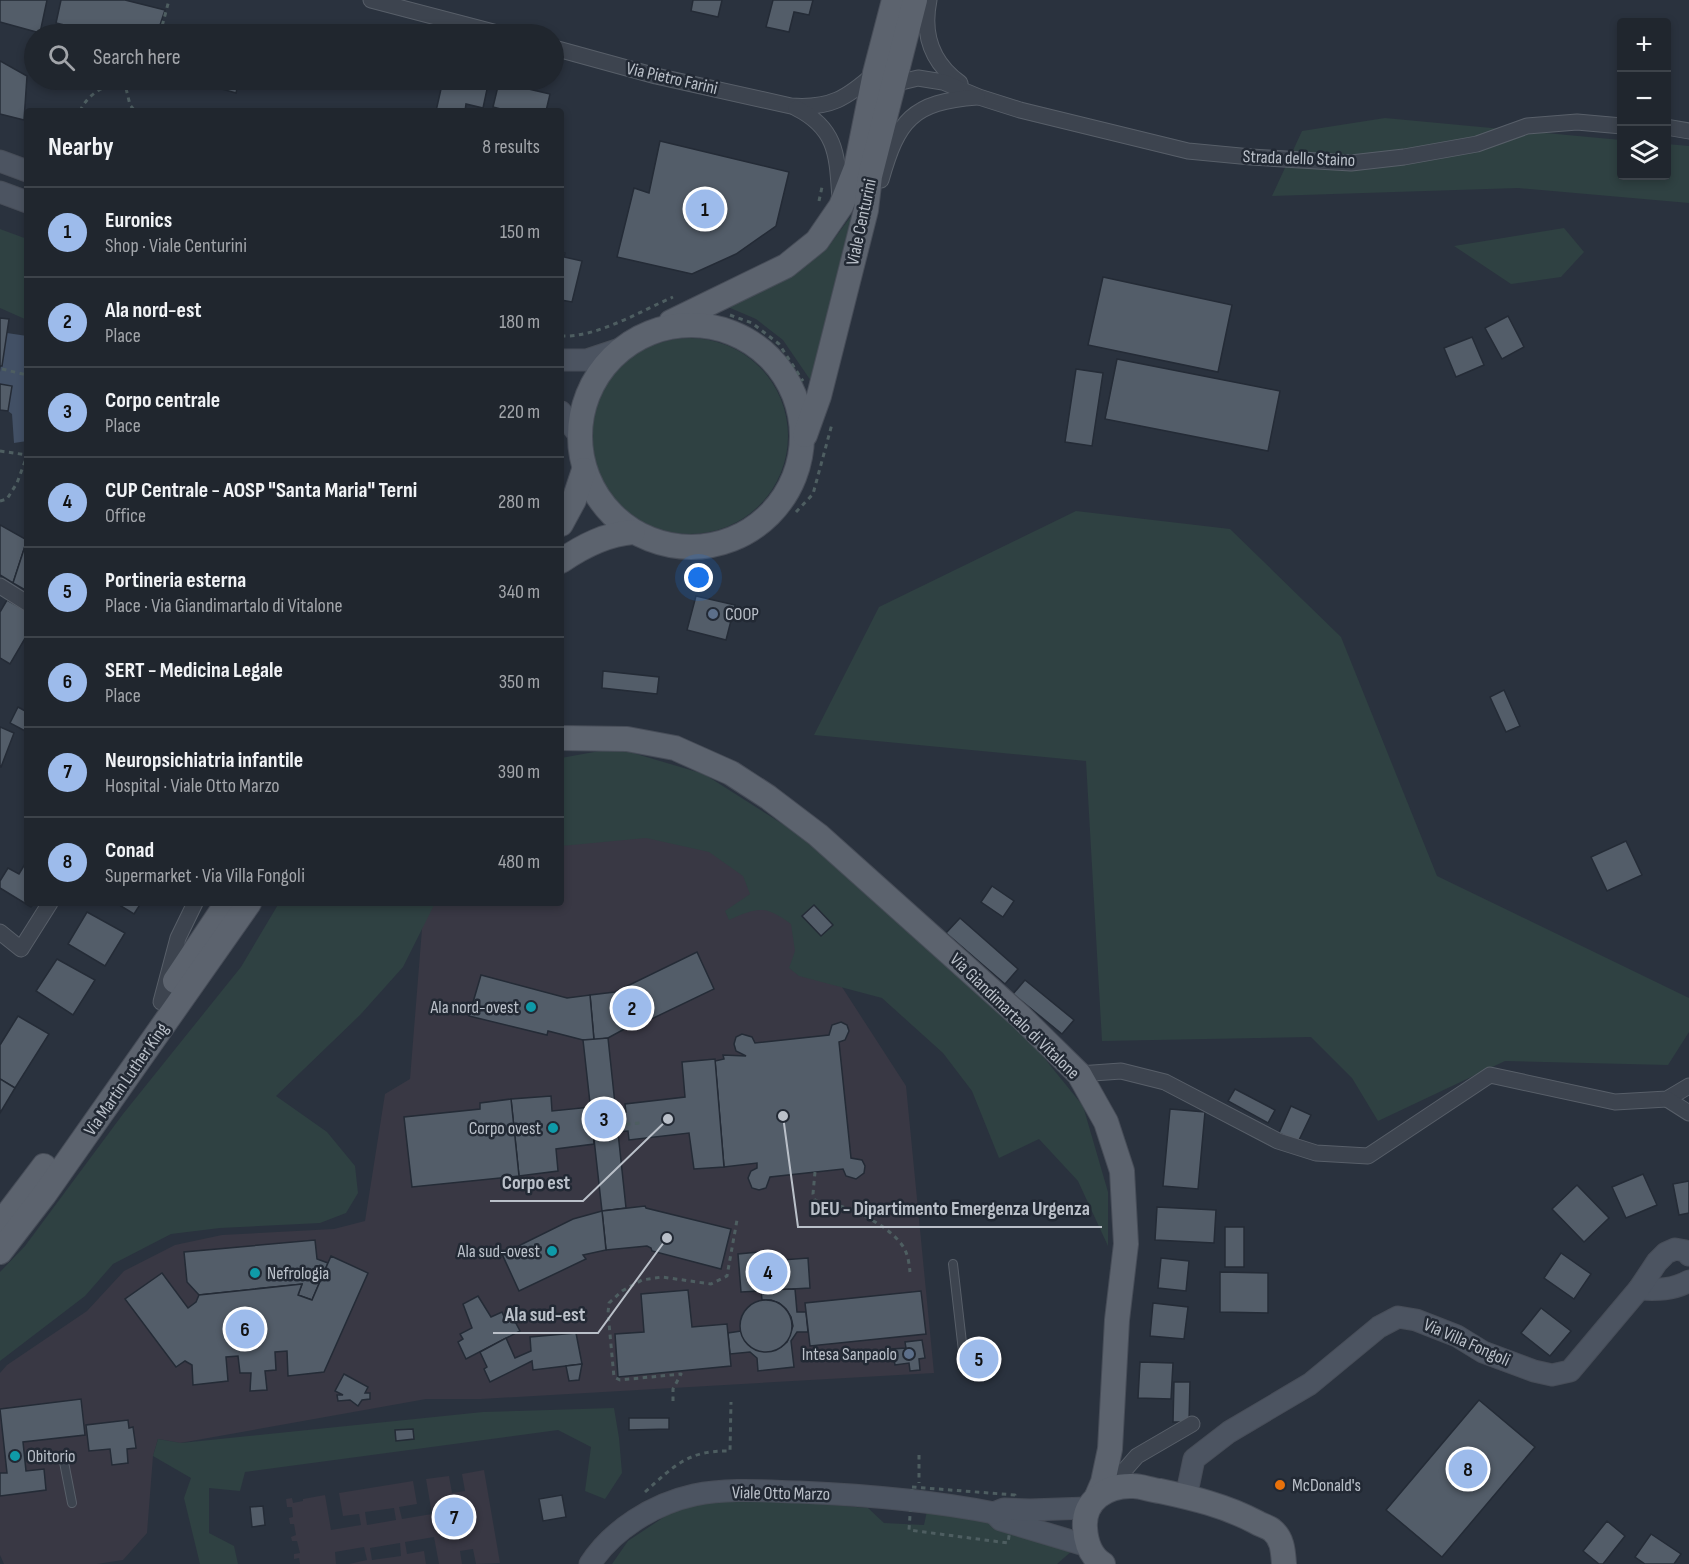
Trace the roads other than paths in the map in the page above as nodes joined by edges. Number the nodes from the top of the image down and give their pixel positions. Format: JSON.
{"nodes":[{"id":1,"x":371,"y":0,"type":"edge"},
{"id":2,"x":894,"y":0,"type":"edge"},
{"id":3,"x":915,"y":0,"type":"edge"},
{"id":4,"x":928,"y":0,"type":"edge"},
{"id":5,"x":463,"y":24,"type":"edge"},
{"id":6,"x":564,"y":51,"type":"edge"},
{"id":7,"x":884,"y":78,"type":"junction"},
{"id":8,"x":979,"y":97,"type":"junction"},
{"id":9,"x":791,"y":106,"type":"junction"},
{"id":10,"x":1617,"y":126,"type":"edge"},
{"id":11,"x":1671,"y":128,"type":"edge"},
{"id":12,"x":1689,"y":131,"type":"edge"},
{"id":13,"x":0,"y":161,"type":"edge"},
{"id":14,"x":24,"y":170,"type":"edge"},
{"id":15,"x":0,"y":192,"type":"edge"},
{"id":16,"x":24,"y":201,"type":"edge"},
{"id":17,"x":829,"y":206,"type":"junction"},
{"id":18,"x":866,"y":210,"type":"junction"},
{"id":19,"x":655,"y":330,"type":"junction"},
{"id":20,"x":620,"y":349,"type":"junction"},
{"id":21,"x":564,"y":360,"type":"edge"},
{"id":22,"x":564,"y":416,"type":"edge"},
{"id":23,"x":579,"y":435,"type":"junction"},
{"id":24,"x":802,"y":443,"type":"junction"},
{"id":25,"x":584,"y":470,"type":"junction"},
{"id":26,"x":564,"y":518,"type":"edge"},
{"id":27,"x":633,"y":532,"type":"junction"},
{"id":28,"x":564,"y":559,"type":"edge"},
{"id":29,"x":0,"y":586,"type":"edge"},
{"id":30,"x":24,"y":601,"type":"edge"},
{"id":31,"x":564,"y":738,"type":"edge"},
{"id":32,"x":564,"y":748,"type":"edge"},
{"id":33,"x":675,"y":748,"type":"junction"},
{"id":34,"x":48,"y":906,"type":"edge"},
{"id":35,"x":194,"y":906,"type":"edge"},
{"id":36,"x":225,"y":906,"type":"edge"},
{"id":37,"x":247,"y":906,"type":"edge"},
{"id":38,"x":0,"y":933,"type":"edge"},
{"id":39,"x":161,"y":1002,"type":"junction"},
{"id":40,"x":1079,"y":1074,"type":"junction"},
{"id":41,"x":1689,"y":1086,"type":"edge"},
{"id":42,"x":1667,"y":1099,"type":"junction"},
{"id":43,"x":1689,"y":1113,"type":"edge"},
{"id":44,"x":0,"y":1224,"type":"edge"},
{"id":45,"x":0,"y":1252,"type":"edge"},
{"id":46,"x":1689,"y":1255,"type":"edge"},
{"id":47,"x":953,"y":1264,"type":"dead end"},
{"id":48,"x":1689,"y":1281,"type":"edge"},
{"id":49,"x":1640,"y":1289,"type":"junction"},
{"id":50,"x":964,"y":1360,"type":"dead end"},
{"id":51,"x":1192,"y":1424,"type":"dead end"},
{"id":52,"x":1110,"y":1449,"type":"junction"},
{"id":53,"x":63,"y":1457,"type":"dead end"},
{"id":54,"x":1128,"y":1479,"type":"junction"},
{"id":55,"x":1186,"y":1497,"type":"junction"},
{"id":56,"x":1092,"y":1502,"type":"junction"},
{"id":57,"x":72,"y":1503,"type":"dead end"},
{"id":58,"x":994,"y":1513,"type":"junction"},
{"id":59,"x":1095,"y":1559,"type":"edge"},
{"id":60,"x":590,"y":1564,"type":"edge"},
{"id":61,"x":1284,"y":1564,"type":"edge"}],
"edges":[{"from":1,"to":5,"type":"street"},
{"from":2,"to":7,"type":"main road","name":"Viale Centurini"},
{"from":3,"to":7,"type":"main road","name":"Viale Centurini"},
{"from":4,"to":8,"type":"street","name":"Strada dello Staino"},
{"from":6,"to":9,"type":"street","name":"Via Pietro Farini"},
{"from":7,"to":8,"type":"street","name":"Strada dello Staino"},
{"from":7,"to":9,"type":"street","name":"Via Pietro Farini"},
{"from":7,"to":17,"type":"main road","name":"Viale Centurini"},
{"from":7,"to":18,"type":"main road","name":"Viale Centurini"},
{"from":8,"to":10,"type":"street","name":"Strada dello Staino"},
{"from":8,"to":18,"type":"street","name":"Strada dello Staino"},
{"from":9,"to":17,"type":"street","name":"Via Pietro Farini"},
{"from":11,"to":12,"type":"street"},
{"from":13,"to":14,"type":"street"},
{"from":15,"to":16,"type":"street"},
{"from":17,"to":19,"type":"main road","name":"Viale Centurini"},
{"from":18,"to":24,"type":"main road","name":"Viale Centurini"},
{"from":19,"to":20,"type":"main road","name":"Viale Centurini"},
{"from":19,"to":24,"type":"main road"},
{"from":20,"to":21,"type":"street"},
{"from":20,"to":23,"type":"main road","name":"Viale Centurini"},
{"from":22,"to":23,"type":"street"},
{"from":23,"to":25,"type":"main road","name":"Viale Centurini"},
{"from":24,"to":27,"type":"main road"},
{"from":25,"to":26,"type":"main road"},
{"from":25,"to":27,"type":"main road"},
{"from":27,"to":28,"type":"main road"},
{"from":29,"to":30,"type":"street"},
{"from":31,"to":33,"type":"main road"},
{"from":32,"to":33,"type":"main road"},
{"from":33,"to":40,"type":"main road","name":"Via Giandimartalo di Vitalone"},
{"from":34,"to":38,"type":"street"},
{"from":35,"to":39,"type":"street"},
{"from":36,"to":39,"type":"main road","name":"Via Martin Luther King"},
{"from":37,"to":45,"type":"main road","name":"Via Martin Luther King"},
{"from":39,"to":44,"type":"main road","name":"Via Martin Luther King"},
{"from":40,"to":42,"type":"street"},
{"from":40,"to":52,"type":"main road","name":"Via Giandimartalo di Vitalone"},
{"from":41,"to":42,"type":"street"},
{"from":42,"to":43,"type":"street"},
{"from":46,"to":49,"type":"street","name":"Via Villa Fongoli"},
{"from":47,"to":50,"type":"lane"},
{"from":48,"to":49,"type":"street"},
{"from":49,"to":55,"type":"street","name":"Via Villa Fongoli"},
{"from":51,"to":54,"type":"street"},
{"from":52,"to":54,"type":"main road"},
{"from":52,"to":56,"type":"main road","name":"Via Giandimartalo di Vitalone"},
{"from":53,"to":57,"type":"lane"},
{"from":54,"to":55,"type":"main road"},
{"from":54,"to":56,"type":"main road"},
{"from":55,"to":61,"type":"main road"},
{"from":56,"to":58,"type":"street","name":"Viale Otto Marzo"},
{"from":56,"to":59,"type":"main road","name":"Via Giandimartalo di Vitalone"},
{"from":58,"to":59,"type":"street","name":"Viale Otto Marzo"},
{"from":58,"to":60,"type":"street","name":"Viale Otto Marzo"}]}
